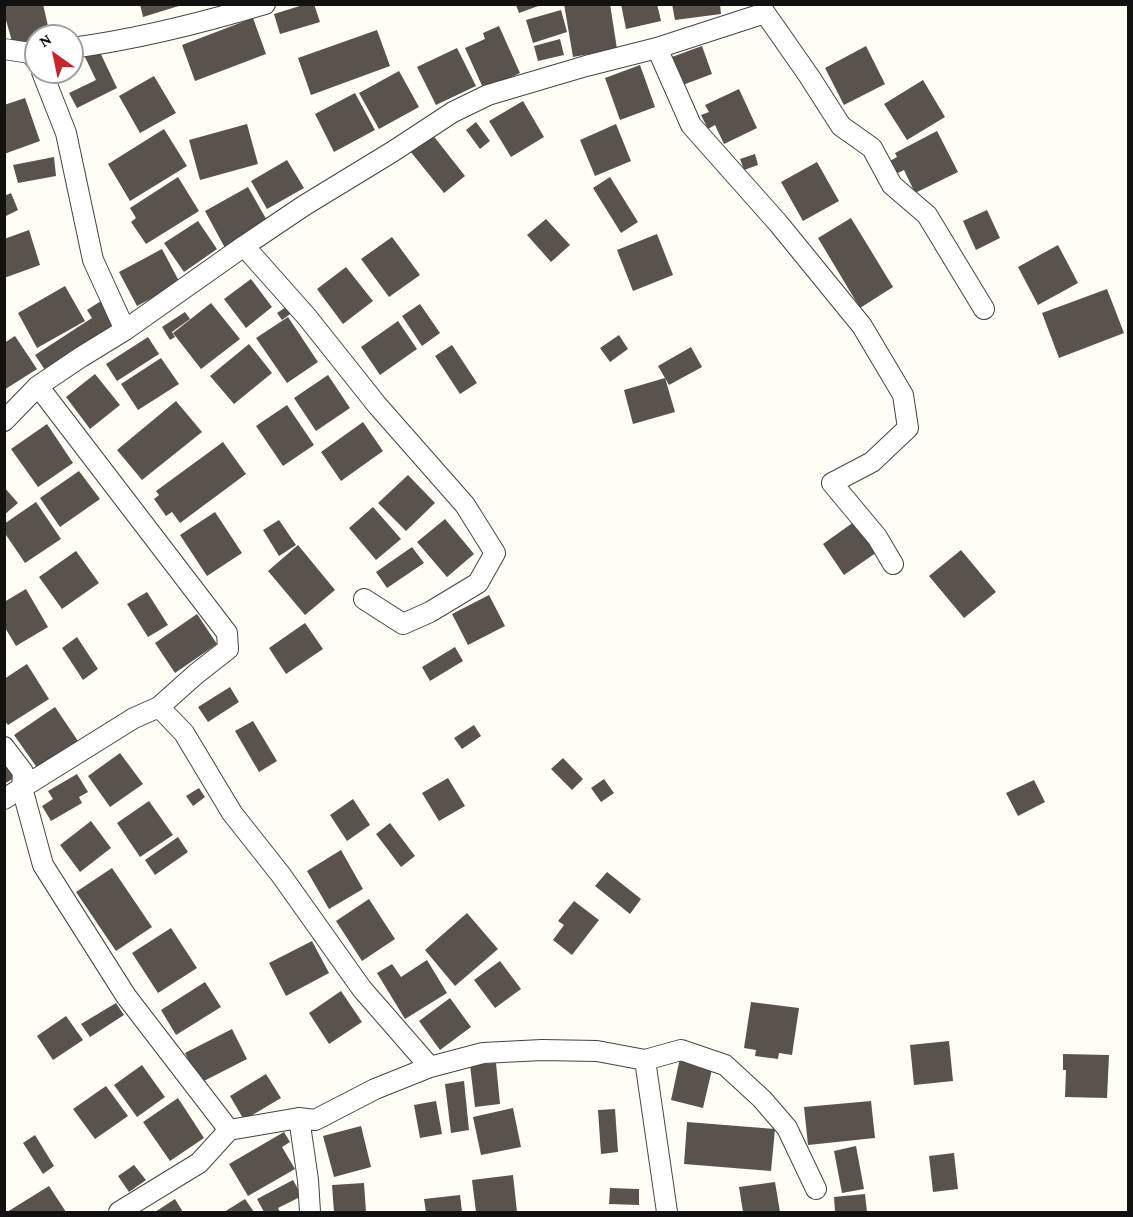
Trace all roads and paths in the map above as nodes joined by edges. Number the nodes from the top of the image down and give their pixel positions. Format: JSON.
{"nodes":[{"id":1,"x":265,"y":4,"type":"edge"},
{"id":2,"x":84,"y":46,"type":"edge"},
{"id":3,"x":657,"y":48,"type":"junction"},
{"id":4,"x":4,"y":49,"type":"edge"},
{"id":5,"x":24,"y":53,"type":"edge"},
{"id":6,"x":47,"y":84,"type":"edge"},
{"id":7,"x":244,"y":246,"type":"junction"},
{"id":8,"x":984,"y":309,"type":"dead end"},
{"id":9,"x":125,"y":330,"type":"junction"},
{"id":10,"x":38,"y":386,"type":"junction"},
{"id":11,"x":4,"y":421,"type":"edge"},
{"id":12,"x":893,"y":564,"type":"dead end"},
{"id":13,"x":364,"y":599,"type":"dead end"},
{"id":14,"x":159,"y":706,"type":"junction"},
{"id":15,"x":4,"y":747,"type":"edge"},
{"id":16,"x":22,"y":788,"type":"junction"},
{"id":17,"x":4,"y":799,"type":"edge"},
{"id":18,"x":645,"y":1060,"type":"junction"},
{"id":19,"x":430,"y":1067,"type":"junction"},
{"id":20,"x":298,"y":1118,"type":"junction"},
{"id":21,"x":229,"y":1130,"type":"junction"},
{"id":22,"x":816,"y":1189,"type":"dead end"},
{"id":23,"x":119,"y":1212,"type":"edge"},
{"id":24,"x":310,"y":1212,"type":"edge"},
{"id":25,"x":667,"y":1212,"type":"edge"}],
"edges":[{"from":1,"to":2,"type":"street"},
{"from":3,"to":7,"type":"street"},
{"from":3,"to":8,"type":"street"},
{"from":3,"to":12,"type":"street"},
{"from":4,"to":5,"type":"street"},
{"from":6,"to":9,"type":"street"},
{"from":7,"to":9,"type":"street"},
{"from":7,"to":13,"type":"street"},
{"from":9,"to":10,"type":"street"},
{"from":10,"to":11,"type":"street"},
{"from":10,"to":14,"type":"street"},
{"from":14,"to":16,"type":"street"},
{"from":14,"to":19,"type":"street"},
{"from":15,"to":16,"type":"street"},
{"from":16,"to":17,"type":"street"},
{"from":16,"to":21,"type":"street"},
{"from":18,"to":19,"type":"street"},
{"from":18,"to":22,"type":"street"},
{"from":18,"to":25,"type":"street"},
{"from":19,"to":20,"type":"street"},
{"from":20,"to":21,"type":"street"},
{"from":20,"to":24,"type":"street"},
{"from":21,"to":23,"type":"street"}]}
